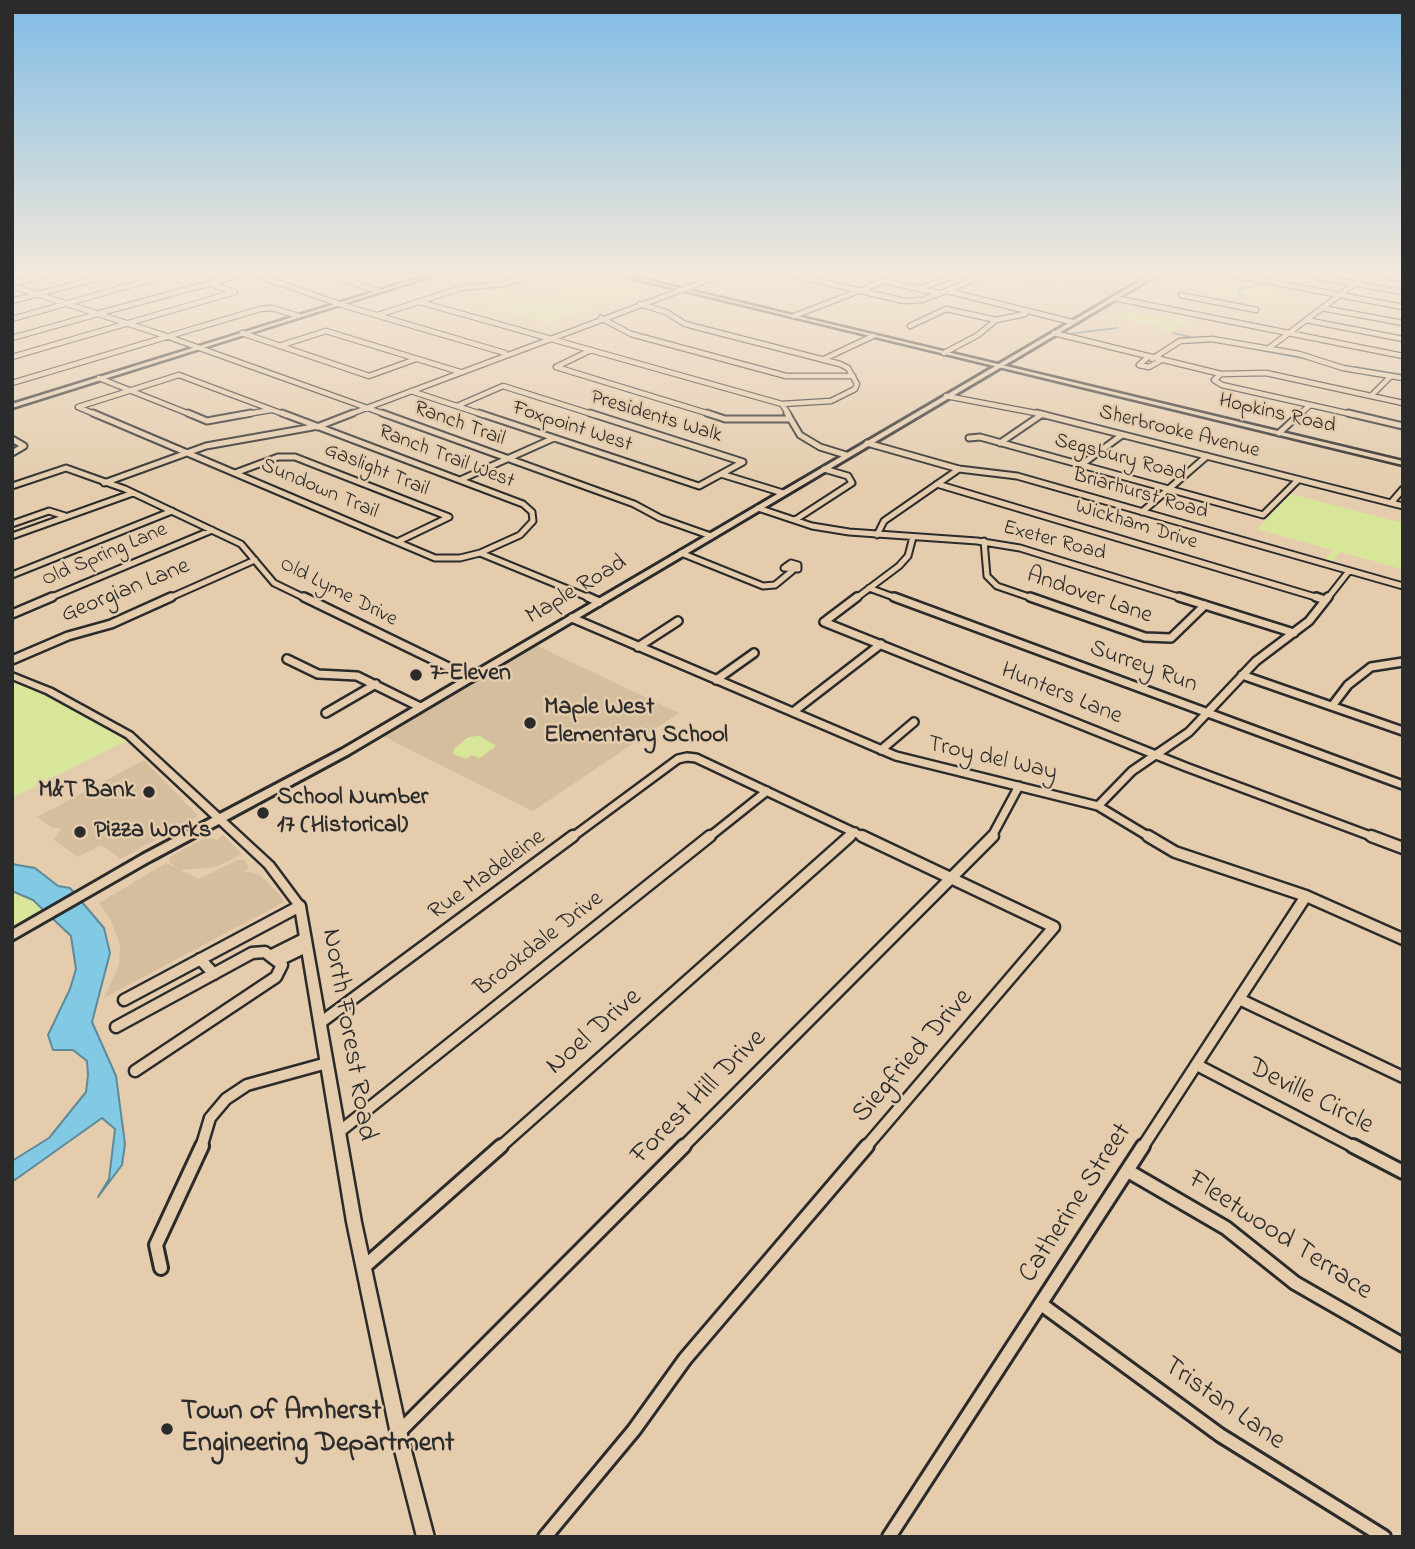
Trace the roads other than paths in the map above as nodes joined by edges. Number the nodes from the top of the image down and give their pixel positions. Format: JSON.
{"nodes":[{"id":1,"x":52,"y":345,"type":"edge"},
{"id":2,"x":136,"y":345,"type":"edge"},
{"id":3,"x":188,"y":345,"type":"edge"},
{"id":4,"x":204,"y":345,"type":"edge"},
{"id":5,"x":372,"y":345,"type":"edge"},
{"id":6,"x":477,"y":345,"type":"edge"},
{"id":7,"x":529,"y":345,"type":"edge"},
{"id":8,"x":575,"y":345,"type":"edge"},
{"id":9,"x":673,"y":345,"type":"edge"},
{"id":10,"x":770,"y":345,"type":"edge"},
{"id":11,"x":853,"y":345,"type":"edge"},
{"id":12,"x":914,"y":345,"type":"edge"},
{"id":13,"x":957,"y":345,"type":"edge"},
{"id":14,"x":1032,"y":345,"type":"edge"},
{"id":15,"x":1101,"y":345,"type":"edge"},
{"id":16,"x":1171,"y":345,"type":"edge"},
{"id":17,"x":1249,"y":345,"type":"edge"},
{"id":18,"x":1273,"y":345,"type":"edge"},
{"id":19,"x":1350,"y":345,"type":"edge"},
{"id":20,"x":279,"y":346,"type":"edge"},
{"id":21,"x":195,"y":348,"type":"junction"},
{"id":22,"x":1269,"y":348,"type":"junction"},
{"id":23,"x":592,"y":350,"type":"junction"},
{"id":24,"x":944,"y":352,"type":"junction"},
{"id":25,"x":506,"y":354,"type":"junction"},
{"id":26,"x":1403,"y":356,"type":"edge"},
{"id":27,"x":12,"y":357,"type":"edge"},
{"id":28,"x":1150,"y":358,"type":"junction"},
{"id":29,"x":416,"y":359,"type":"junction"},
{"id":30,"x":824,"y":359,"type":"junction"},
{"id":31,"x":1160,"y":360,"type":"junction"},
{"id":32,"x":997,"y":365,"type":"junction"},
{"id":33,"x":460,"y":372,"type":"junction"},
{"id":34,"x":1221,"y":374,"type":"junction"},
{"id":35,"x":853,"y":376,"type":"junction"},
{"id":36,"x":1391,"y":376,"type":"junction"},
{"id":37,"x":99,"y":378,"type":"junction"},
{"id":38,"x":1403,"y":378,"type":"edge"},
{"id":39,"x":12,"y":383,"type":"edge"},
{"id":40,"x":130,"y":391,"type":"junction"},
{"id":41,"x":411,"y":391,"type":"junction"},
{"id":42,"x":946,"y":396,"type":"junction"},
{"id":43,"x":1371,"y":397,"type":"junction"},
{"id":44,"x":1403,"y":403,"type":"edge"},
{"id":45,"x":782,"y":404,"type":"junction"},
{"id":46,"x":1310,"y":405,"type":"junction"},
{"id":47,"x":12,"y":406,"type":"edge"},
{"id":48,"x":457,"y":406,"type":"junction"},
{"id":49,"x":364,"y":408,"type":"junction"},
{"id":50,"x":271,"y":410,"type":"junction"},
{"id":51,"x":1041,"y":415,"type":"junction"},
{"id":52,"x":789,"y":419,"type":"junction"},
{"id":53,"x":1403,"y":426,"type":"edge"},
{"id":54,"x":317,"y":427,"type":"junction"},
{"id":55,"x":1279,"y":433,"type":"junction"},
{"id":56,"x":1122,"y":435,"type":"junction"},
{"id":57,"x":554,"y":438,"type":"junction"},
{"id":58,"x":969,"y":438,"type":"dead end"},
{"id":59,"x":12,"y":439,"type":"edge"},
{"id":60,"x":867,"y":443,"type":"junction"},
{"id":61,"x":1000,"y":443,"type":"junction"},
{"id":62,"x":12,"y":453,"type":"edge"},
{"id":63,"x":185,"y":453,"type":"junction"},
{"id":64,"x":846,"y":455,"type":"junction"},
{"id":65,"x":1207,"y":456,"type":"junction"},
{"id":66,"x":507,"y":459,"type":"junction"},
{"id":67,"x":1403,"y":463,"type":"edge"},
{"id":68,"x":1081,"y":465,"type":"junction"},
{"id":69,"x":824,"y":469,"type":"junction"},
{"id":70,"x":960,"y":469,"type":"junction"},
{"id":71,"x":235,"y":473,"type":"junction"},
{"id":72,"x":722,"y":474,"type":"junction"},
{"id":73,"x":460,"y":480,"type":"junction"},
{"id":74,"x":1298,"y":480,"type":"junction"},
{"id":75,"x":104,"y":483,"type":"junction"},
{"id":76,"x":937,"y":485,"type":"junction"},
{"id":77,"x":12,"y":486,"type":"edge"},
{"id":78,"x":1169,"y":489,"type":"junction"},
{"id":79,"x":1403,"y":489,"type":"edge"},
{"id":80,"x":133,"y":493,"type":"junction"},
{"id":81,"x":783,"y":493,"type":"junction"},
{"id":82,"x":1391,"y":503,"type":"junction"},
{"id":83,"x":1403,"y":506,"type":"edge"},
{"id":84,"x":758,"y":508,"type":"junction"},
{"id":85,"x":172,"y":511,"type":"junction"},
{"id":86,"x":1142,"y":512,"type":"junction"},
{"id":87,"x":65,"y":516,"type":"junction"},
{"id":88,"x":795,"y":520,"type":"junction"},
{"id":89,"x":12,"y":524,"type":"edge"},
{"id":90,"x":212,"y":530,"type":"junction"},
{"id":91,"x":14,"y":533,"type":"edge"},
{"id":92,"x":877,"y":534,"type":"junction"},
{"id":93,"x":711,"y":536,"type":"junction"},
{"id":94,"x":913,"y":537,"type":"junction"},
{"id":95,"x":984,"y":541,"type":"junction"},
{"id":96,"x":397,"y":542,"type":"junction"},
{"id":97,"x":480,"y":553,"type":"junction"},
{"id":98,"x":681,"y":553,"type":"junction"},
{"id":99,"x":255,"y":560,"type":"junction"},
{"id":100,"x":1349,"y":570,"type":"junction"},
{"id":101,"x":792,"y":571,"type":"dead end"},
{"id":102,"x":12,"y":575,"type":"edge"},
{"id":103,"x":1403,"y":586,"type":"edge"},
{"id":104,"x":869,"y":589,"type":"junction"},
{"id":105,"x":1325,"y":600,"type":"junction"},
{"id":106,"x":599,"y":602,"type":"junction"},
{"id":107,"x":1205,"y":605,"type":"junction"},
{"id":108,"x":12,"y":614,"type":"edge"},
{"id":109,"x":572,"y":618,"type":"junction"},
{"id":110,"x":678,"y":621,"type":"dead end"},
{"id":111,"x":1294,"y":633,"type":"junction"},
{"id":112,"x":881,"y":644,"type":"junction"},
{"id":113,"x":638,"y":647,"type":"junction"},
{"id":114,"x":754,"y":653,"type":"dead end"},
{"id":115,"x":287,"y":659,"type":"dead end"},
{"id":116,"x":12,"y":660,"type":"edge"},
{"id":117,"x":1403,"y":662,"type":"edge"},
{"id":118,"x":1242,"y":675,"type":"junction"},
{"id":119,"x":12,"y":676,"type":"edge"},
{"id":120,"x":471,"y":678,"type":"junction"},
{"id":121,"x":716,"y":680,"type":"junction"},
{"id":122,"x":376,"y":684,"type":"junction"},
{"id":123,"x":1332,"y":706,"type":"junction"},
{"id":124,"x":420,"y":707,"type":"junction"},
{"id":125,"x":793,"y":712,"type":"junction"},
{"id":126,"x":1208,"y":712,"type":"junction"},
{"id":127,"x":326,"y":713,"type":"dead end"},
{"id":128,"x":914,"y":722,"type":"dead end"},
{"id":129,"x":1403,"y":731,"type":"edge"},
{"id":130,"x":881,"y":750,"type":"junction"},
{"id":131,"x":1156,"y":755,"type":"junction"},
{"id":132,"x":678,"y":760,"type":"joint"},
{"id":133,"x":1403,"y":785,"type":"edge"},
{"id":134,"x":1020,"y":786,"type":"junction"},
{"id":135,"x":767,"y":791,"type":"junction"},
{"id":136,"x":1098,"y":807,"type":"junction"},
{"id":137,"x":221,"y":817,"type":"junction"},
{"id":138,"x":855,"y":832,"type":"junction"},
{"id":139,"x":1403,"y":848,"type":"edge"},
{"id":140,"x":952,"y":877,"type":"junction"},
{"id":141,"x":1306,"y":897,"type":"junction"},
{"id":142,"x":300,"y":906,"type":"junction"},
{"id":143,"x":12,"y":936,"type":"edge"},
{"id":144,"x":1403,"y":939,"type":"edge"},
{"id":145,"x":305,"y":943,"type":"junction"},
{"id":146,"x":275,"y":958,"type":"junction"},
{"id":147,"x":200,"y":959,"type":"junction"},
{"id":148,"x":214,"y":974,"type":"junction"},
{"id":149,"x":1239,"y":999,"type":"junction"},
{"id":150,"x":124,"y":1000,"type":"dead end"},
{"id":151,"x":320,"y":1023,"type":"junction"},
{"id":152,"x":116,"y":1027,"type":"dead end"},
{"id":153,"x":327,"y":1063,"type":"junction"},
{"id":154,"x":1197,"y":1065,"type":"junction"},
{"id":155,"x":135,"y":1071,"type":"dead end"},
{"id":156,"x":1403,"y":1077,"type":"edge"},
{"id":157,"x":339,"y":1132,"type":"junction"},
{"id":158,"x":1128,"y":1171,"type":"junction"},
{"id":159,"x":1403,"y":1172,"type":"edge"},
{"id":160,"x":364,"y":1267,"type":"junction"},
{"id":161,"x":161,"y":1268,"type":"dead end"},
{"id":162,"x":1041,"y":1304,"type":"junction"},
{"id":163,"x":1403,"y":1345,"type":"edge"},
{"id":164,"x":399,"y":1432,"type":"junction"},
{"id":165,"x":426,"y":1537,"type":"edge"},
{"id":166,"x":545,"y":1537,"type":"edge"},
{"id":167,"x":889,"y":1537,"type":"edge"},
{"id":168,"x":1384,"y":1537,"type":"edge"}],
"edges":[{"from":1,"to":27,"type":"street"},
{"from":2,"to":39,"type":"street"},
{"from":3,"to":21,"type":"street","name":"Ranch Trail"},
{"from":4,"to":21,"type":"street"},
{"from":5,"to":29,"type":"street"},
{"from":6,"to":25,"type":"street"},
{"from":7,"to":25,"type":"street"},
{"from":8,"to":23,"type":"street"},
{"from":9,"to":35,"type":"street"},
{"from":10,"to":30,"type":"street"},
{"from":11,"to":30,"type":"street"},
{"from":12,"to":24,"type":"street","name":"Hopkins Road"},
{"from":13,"to":24,"type":"street"},
{"from":14,"to":32,"type":"main road","name":"Maple Road"},
{"from":15,"to":28,"type":"street"},
{"from":16,"to":28,"type":"street"},
{"from":17,"to":22,"type":"street"},
{"from":18,"to":22,"type":"street"},
{"from":19,"to":26,"type":"street"},
{"from":20,"to":29,"type":"street"},
{"from":21,"to":37,"type":"street"},
{"from":21,"to":49,"type":"street","name":"Ranch Trail"},
{"from":22,"to":36,"type":"street"},
{"from":23,"to":45,"type":"street"},
{"from":23,"to":52,"type":"street"},
{"from":24,"to":32,"type":"street","name":"Hopkins Road"},
{"from":25,"to":33,"type":"street"},
{"from":28,"to":31,"type":"street"},
{"from":28,"to":31,"type":"street"},
{"from":29,"to":33,"type":"street"},
{"from":30,"to":35,"type":"street"},
{"from":31,"to":34,"type":"street"},
{"from":32,"to":42,"type":"main road","name":"Maple Road"},
{"from":32,"to":55,"type":"street","name":"Hopkins Road"},
{"from":33,"to":41,"type":"street"},
{"from":34,"to":43,"type":"street"},
{"from":34,"to":46,"type":"street"},
{"from":35,"to":45,"type":"street"},
{"from":36,"to":38,"type":"street"},
{"from":36,"to":43,"type":"street"},
{"from":37,"to":40,"type":"street"},
{"from":37,"to":47,"type":"street"},
{"from":40,"to":50,"type":"street"},
{"from":40,"to":50,"type":"street","name":"Ranch Trail West"},
{"from":40,"to":63,"type":"street","name":"Sundown Trail"},
{"from":41,"to":48,"type":"street","name":"Foxpoint West"},
{"from":41,"to":49,"type":"street"},
{"from":42,"to":51,"type":"street","name":"Sherbrooke Avenue"},
{"from":42,"to":60,"type":"main road","name":"Maple Road"},
{"from":43,"to":44,"type":"street"},
{"from":45,"to":52,"type":"street"},
{"from":46,"to":53,"type":"street"},
{"from":46,"to":55,"type":"street"},
{"from":48,"to":57,"type":"street","name":"Foxpoint West"},
{"from":48,"to":72,"type":"street","name":"Presidents Walk"},
{"from":49,"to":54,"type":"street"},
{"from":49,"to":66,"type":"street","name":"Ranch Trail"},
{"from":50,"to":54,"type":"street","name":"Ranch Trail West"},
{"from":51,"to":56,"type":"street","name":"Sherbrooke Avenue"},
{"from":51,"to":61,"type":"street"},
{"from":52,"to":64,"type":"street"},
{"from":54,"to":63,"type":"street"},
{"from":54,"to":73,"type":"street","name":"Ranch Trail West"},
{"from":55,"to":67,"type":"street","name":"Hopkins Road"},
{"from":56,"to":65,"type":"street","name":"Sherbrooke Avenue"},
{"from":56,"to":68,"type":"street"},
{"from":57,"to":66,"type":"street"},
{"from":57,"to":72,"type":"street","name":"Foxpoint West"},
{"from":58,"to":61,"type":"street","name":"Segsbury Road"},
{"from":59,"to":62,"type":"street"},
{"from":60,"to":64,"type":"main road","name":"Maple Road"},
{"from":60,"to":70,"type":"street","name":"Briarhurst Road"},
{"from":61,"to":68,"type":"street","name":"Segsbury Road"},
{"from":63,"to":71,"type":"street","name":"Sundown Trail"},
{"from":63,"to":75,"type":"street"},
{"from":64,"to":69,"type":"main road","name":"Maple Road"},
{"from":65,"to":74,"type":"street","name":"Sherbrooke Avenue"},
{"from":65,"to":78,"type":"street"},
{"from":66,"to":73,"type":"street"},
{"from":66,"to":93,"type":"street","name":"Ranch Trail"},
{"from":68,"to":78,"type":"street","name":"Segsbury Road"},
{"from":69,"to":81,"type":"main road","name":"Maple Road"},
{"from":69,"to":88,"type":"street"},
{"from":70,"to":76,"type":"street"},
{"from":70,"to":86,"type":"street","name":"Briarhurst Road"},
{"from":71,"to":96,"type":"street","name":"Sundown Trail"},
{"from":71,"to":96,"type":"street","name":"Gaslight Trail"},
{"from":72,"to":81,"type":"street"},
{"from":73,"to":97,"type":"street","name":"Ranch Trail West"},
{"from":74,"to":78,"type":"street","name":"Segsbury Road"},
{"from":74,"to":82,"type":"street","name":"Sherbrooke Avenue"},
{"from":75,"to":77,"type":"street","name":"Old Lyme Drive"},
{"from":75,"to":80,"type":"street","name":"Old Lyme Drive"},
{"from":76,"to":92,"type":"street"},
{"from":76,"to":105,"type":"street","name":"Wickham Drive"},
{"from":78,"to":86,"type":"street"},
{"from":79,"to":82,"type":"street"},
{"from":80,"to":85,"type":"street","name":"Old Lyme Drive"},
{"from":80,"to":87,"type":"street"},
{"from":81,"to":84,"type":"main road","name":"Maple Road"},
{"from":82,"to":83,"type":"street","name":"Sherbrooke Avenue"},
{"from":84,"to":88,"type":"street","name":"Exeter Road"},
{"from":84,"to":93,"type":"main road","name":"Maple Road"},
{"from":85,"to":90,"type":"street","name":"Old Lyme Drive"},
{"from":85,"to":102,"type":"street"},
{"from":86,"to":100,"type":"street","name":"Briarhurst Road"},
{"from":87,"to":89,"type":"street"},
{"from":87,"to":91,"type":"street"},
{"from":88,"to":92,"type":"street","name":"Exeter Road"},
{"from":90,"to":99,"type":"street","name":"Old Lyme Drive"},
{"from":90,"to":108,"type":"street","name":"Old Spring Lane"},
{"from":92,"to":94,"type":"street","name":"Exeter Road"},
{"from":93,"to":98,"type":"main road","name":"Maple Road"},
{"from":94,"to":95,"type":"street","name":"Exeter Road"},
{"from":94,"to":104,"type":"street","name":"Hunters Lane"},
{"from":95,"to":107,"type":"street","name":"Exeter Road"},
{"from":95,"to":107,"type":"street","name":"Andover Lane"},
{"from":96,"to":97,"type":"street","name":"Sundown Trail"},
{"from":97,"to":106,"type":"street"},
{"from":98,"to":101,"type":"street"},
{"from":98,"to":106,"type":"main road","name":"Maple Road"},
{"from":99,"to":116,"type":"street","name":"Georgian Lane"},
{"from":99,"to":120,"type":"street","name":"Old Lyme Drive"},
{"from":100,"to":103,"type":"street","name":"Briarhurst Road"},
{"from":100,"to":105,"type":"street"},
{"from":104,"to":112,"type":"street","name":"Hunters Lane"},
{"from":104,"to":126,"type":"street","name":"Surrey Run"},
{"from":105,"to":111,"type":"street"},
{"from":106,"to":109,"type":"main road","name":"Maple Road"},
{"from":107,"to":111,"type":"street","name":"Exeter Road"},
{"from":109,"to":113,"type":"street","name":"Troy del Way"},
{"from":109,"to":120,"type":"main road","name":"Maple Road"},
{"from":110,"to":113,"type":"street"},
{"from":111,"to":118,"type":"street"},
{"from":112,"to":125,"type":"street"},
{"from":112,"to":131,"type":"street","name":"Hunters Lane"},
{"from":113,"to":121,"type":"street","name":"Troy del Way"},
{"from":114,"to":121,"type":"street"},
{"from":115,"to":122,"type":"street"},
{"from":117,"to":123,"type":"street"},
{"from":118,"to":123,"type":"street"},
{"from":118,"to":126,"type":"street"},
{"from":119,"to":137,"type":"street","name":"North Forest Road"},
{"from":120,"to":124,"type":"main road","name":"Maple Road"},
{"from":121,"to":125,"type":"street","name":"Troy del Way"},
{"from":122,"to":124,"type":"street"},
{"from":122,"to":127,"type":"street"},
{"from":123,"to":129,"type":"street"},
{"from":124,"to":137,"type":"main road","name":"Maple Road"},
{"from":125,"to":130,"type":"street","name":"Troy del Way"},
{"from":126,"to":131,"type":"street"},
{"from":126,"to":133,"type":"street","name":"Surrey Run"},
{"from":128,"to":130,"type":"street"},
{"from":130,"to":134,"type":"street","name":"Troy del Way"},
{"from":131,"to":136,"type":"street"},
{"from":131,"to":139,"type":"street","name":"Hunters Lane"},
{"from":132,"to":135,"type":"street","name":"Siegfried Drive"},
{"from":132,"to":151,"type":"street","name":"Rue Madeleine"},
{"from":134,"to":136,"type":"street","name":"Troy del Way"},
{"from":134,"to":140,"type":"street","name":"Forest Hill Drive"},
{"from":135,"to":138,"type":"street","name":"Siegfried Drive"},
{"from":135,"to":157,"type":"street","name":"Brookdale Drive"},
{"from":136,"to":141,"type":"street","name":"Troy del Way"},
{"from":137,"to":142,"type":"street","name":"North Forest Road"},
{"from":137,"to":143,"type":"main road","name":"Maple Road"},
{"from":138,"to":140,"type":"street","name":"Siegfried Drive"},
{"from":138,"to":160,"type":"street","name":"Noel Drive"},
{"from":140,"to":164,"type":"street","name":"Forest Hill Drive"},
{"from":140,"to":166,"type":"street","name":"Siegfried Drive"},
{"from":141,"to":144,"type":"street","name":"Troy del Way"},
{"from":141,"to":149,"type":"street","name":"Catherine Street"},
{"from":142,"to":145,"type":"street","name":"North Forest Road"},
{"from":142,"to":147,"type":"street"},
{"from":145,"to":146,"type":"street"},
{"from":145,"to":151,"type":"street","name":"North Forest Road"},
{"from":146,"to":148,"type":"street"},
{"from":146,"to":155,"type":"street"},
{"from":147,"to":148,"type":"street"},
{"from":147,"to":150,"type":"street"},
{"from":148,"to":152,"type":"street"},
{"from":149,"to":154,"type":"street","name":"Catherine Street"},
{"from":149,"to":156,"type":"street"},
{"from":151,"to":153,"type":"street","name":"North Forest Road"},
{"from":153,"to":157,"type":"street","name":"North Forest Road"},
{"from":153,"to":161,"type":"street"},
{"from":154,"to":158,"type":"street","name":"Catherine Street"},
{"from":154,"to":159,"type":"street","name":"Deville Circle"},
{"from":157,"to":160,"type":"street","name":"North Forest Road"},
{"from":158,"to":162,"type":"street","name":"Catherine Street"},
{"from":158,"to":163,"type":"street","name":"Fleetwood Terrace"},
{"from":160,"to":164,"type":"street","name":"North Forest Road"},
{"from":162,"to":167,"type":"street","name":"Catherine Street"},
{"from":162,"to":168,"type":"street","name":"Tristan Lane"},
{"from":164,"to":165,"type":"street","name":"North Forest Road"}]}
